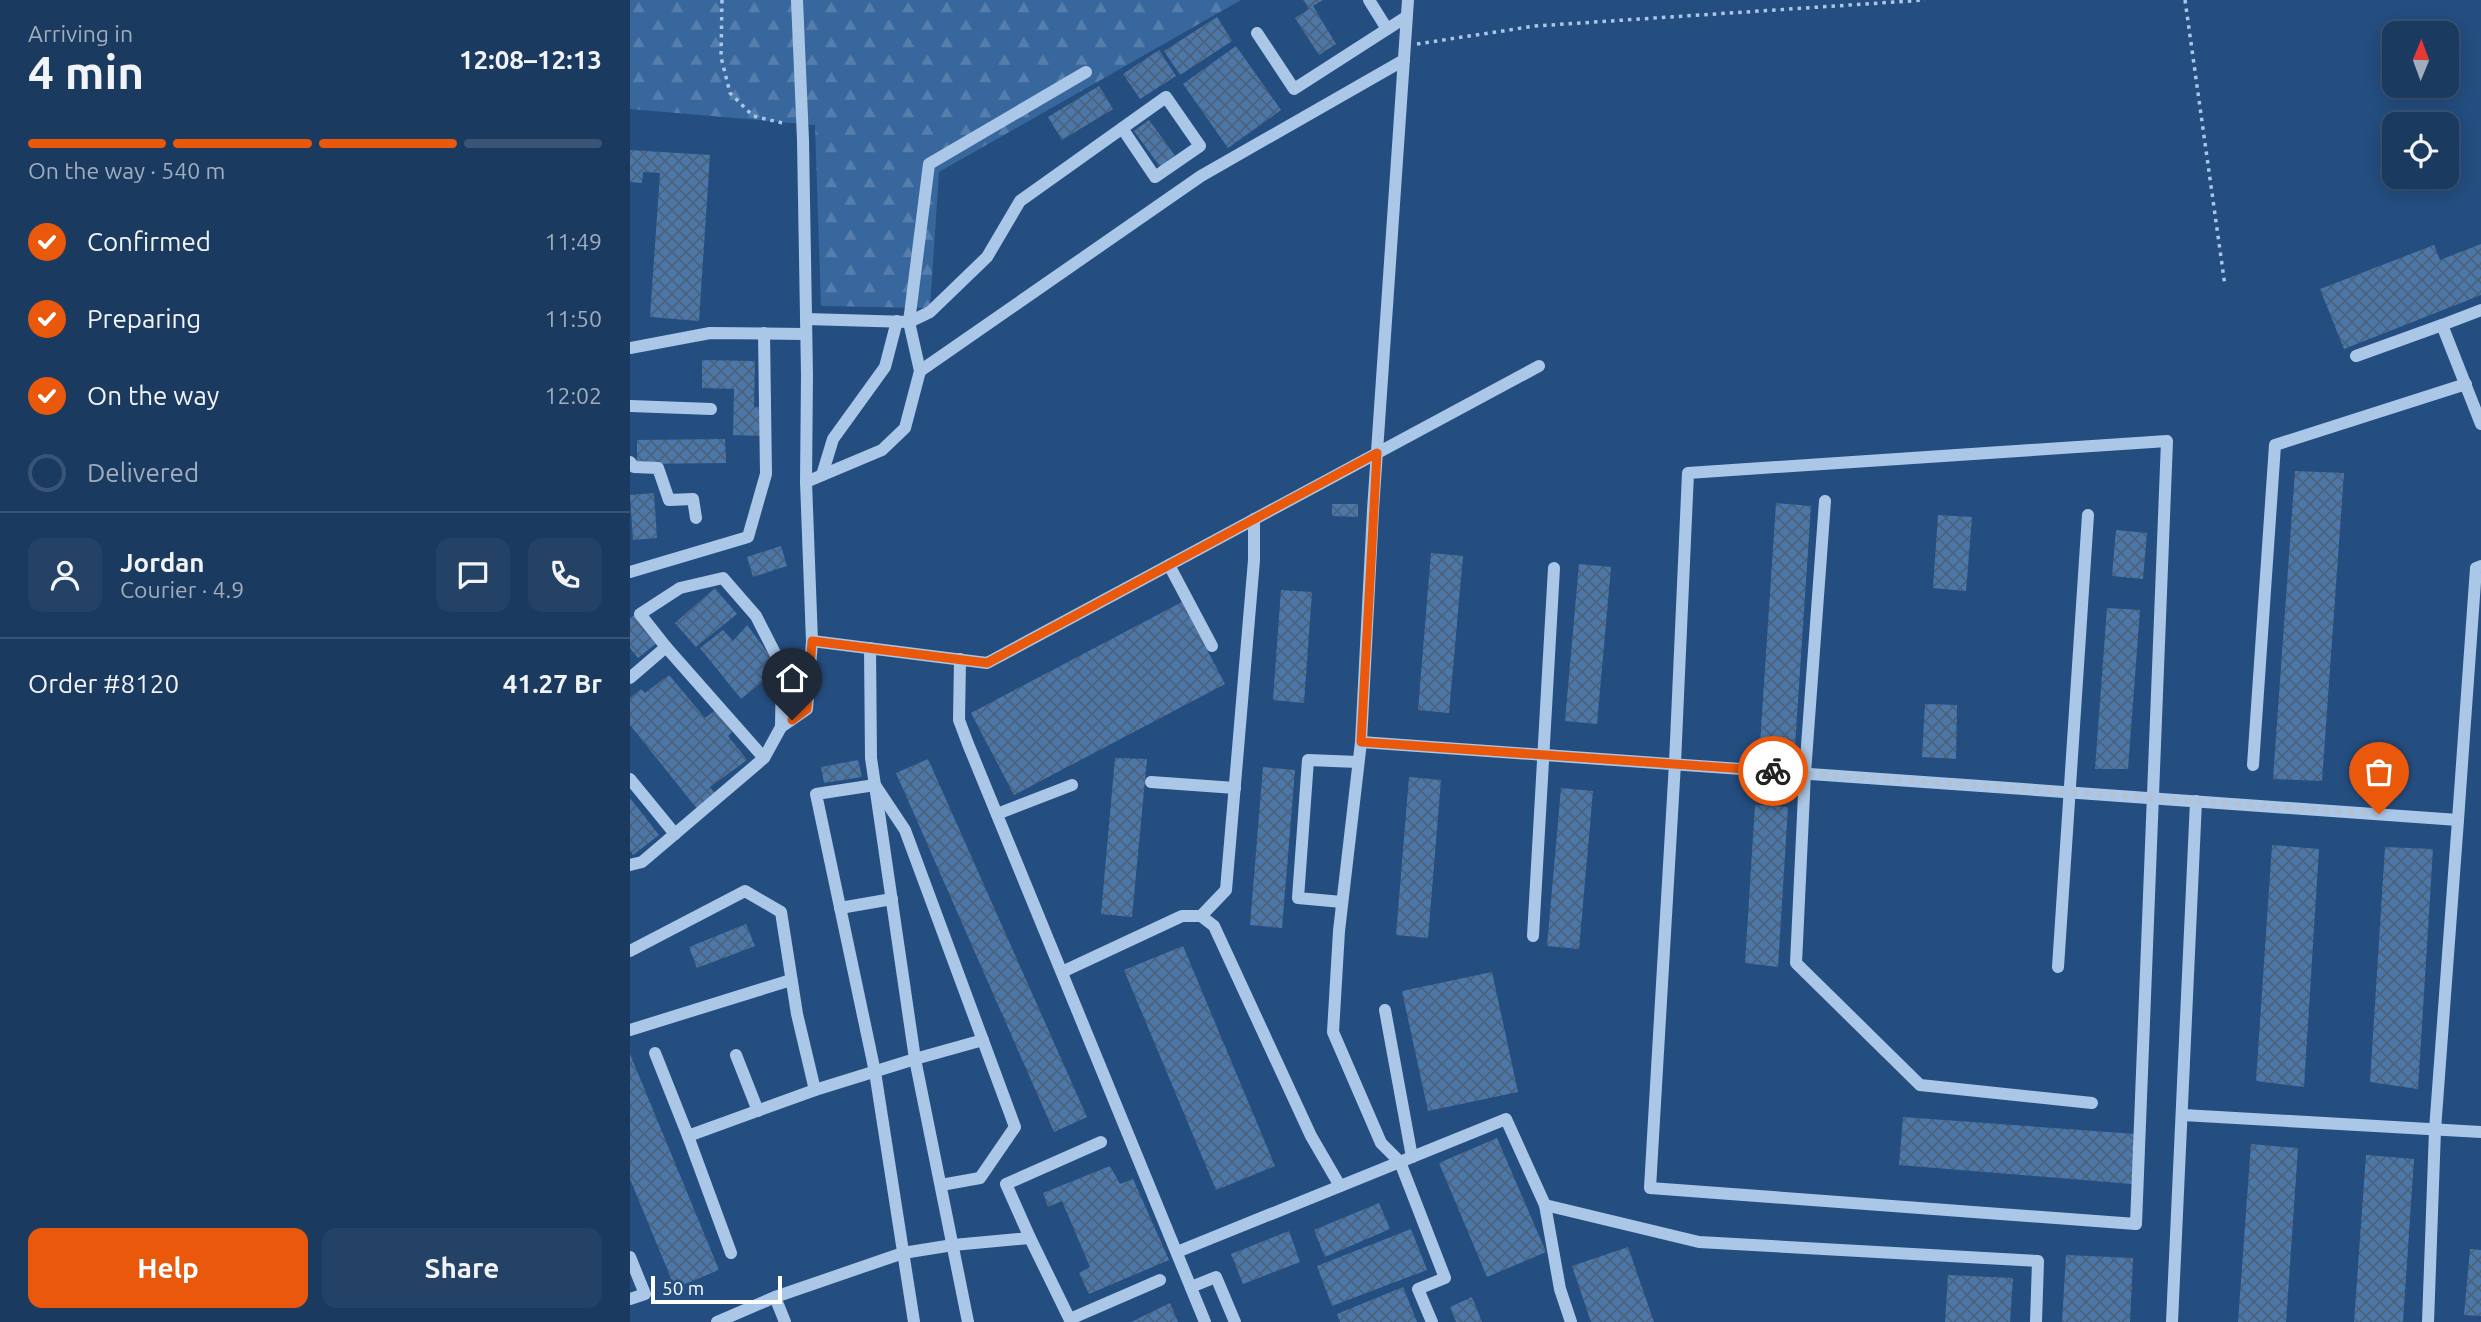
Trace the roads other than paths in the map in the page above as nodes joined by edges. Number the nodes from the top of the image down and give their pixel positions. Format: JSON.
{"nodes":[{"id":1,"x":797,"y":0,"type":"edge"},
{"id":2,"x":1369,"y":0,"type":"edge"},
{"id":3,"x":1408,"y":0,"type":"edge"},
{"id":4,"x":1406,"y":17,"type":"junction"},
{"id":5,"x":1387,"y":29,"type":"junction"},
{"id":6,"x":1257,"y":33,"type":"dead end"},
{"id":7,"x":1404,"y":53,"type":"junction"},
{"id":8,"x":1086,"y":72,"type":"dead end"},
{"id":9,"x":1122,"y":128,"type":"junction"},
{"id":10,"x":2481,"y":310,"type":"edge"},
{"id":11,"x":806,"y":319,"type":"junction"},
{"id":12,"x":903,"y":321,"type":"junction"},
{"id":13,"x":2442,"y":325,"type":"junction"},
{"id":14,"x":764,"y":333,"type":"junction"},
{"id":15,"x":806,"y":334,"type":"junction"},
{"id":16,"x":630,"y":348,"type":"edge"},
{"id":17,"x":2356,"y":356,"type":"dead end"},
{"id":18,"x":1539,"y":366,"type":"dead end"},
{"id":19,"x":920,"y":371,"type":"junction"},
{"id":20,"x":2466,"y":384,"type":"junction"},
{"id":21,"x":630,"y":406,"type":"edge"},
{"id":22,"x":711,"y":409,"type":"dead end"},
{"id":23,"x":2481,"y":424,"type":"edge"},
{"id":24,"x":1377,"y":453,"type":"junction"},
{"id":25,"x":630,"y":462,"type":"edge"},
{"id":26,"x":822,"y":475,"type":"junction"},
{"id":27,"x":806,"y":482,"type":"junction"},
{"id":28,"x":1825,"y":501,"type":"dead end"},
{"id":29,"x":2088,"y":515,"type":"dead end"},
{"id":30,"x":696,"y":518,"type":"dead end"},
{"id":31,"x":1254,"y":519,"type":"junction"},
{"id":32,"x":1169,"y":565,"type":"junction"},
{"id":33,"x":2481,"y":566,"type":"edge"},
{"id":34,"x":1554,"y":568,"type":"dead end"},
{"id":35,"x":630,"y":572,"type":"edge"},
{"id":36,"x":812,"y":641,"type":"junction"},
{"id":37,"x":1212,"y":646,"type":"dead end"},
{"id":38,"x":666,"y":647,"type":"junction"},
{"id":39,"x":870,"y":648,"type":"junction"},
{"id":40,"x":960,"y":659,"type":"junction"},
{"id":41,"x":630,"y":678,"type":"edge"},
{"id":42,"x":781,"y":727,"type":"junction"},
{"id":43,"x":1361,"y":742,"type":"junction"},
{"id":44,"x":1543,"y":755,"type":"junction"},
{"id":45,"x":764,"y":758,"type":"junction"},
{"id":46,"x":1358,"y":762,"type":"junction"},
{"id":47,"x":1675,"y":763,"type":"junction"},
{"id":48,"x":2253,"y":765,"type":"dead end"},
{"id":49,"x":1805,"y":774,"type":"junction"},
{"id":50,"x":630,"y":779,"type":"edge"},
{"id":51,"x":1151,"y":782,"type":"dead end"},
{"id":52,"x":875,"y":785,"type":"junction"},
{"id":53,"x":1072,"y":785,"type":"dead end"},
{"id":54,"x":1235,"y":788,"type":"junction"},
{"id":55,"x":2070,"y":792,"type":"junction"},
{"id":56,"x":2153,"y":798,"type":"junction"},
{"id":57,"x":2196,"y":801,"type":"junction"},
{"id":58,"x":996,"y":814,"type":"junction"},
{"id":59,"x":2458,"y":820,"type":"junction"},
{"id":60,"x":675,"y":834,"type":"junction"},
{"id":61,"x":630,"y":865,"type":"edge"},
{"id":62,"x":892,"y":899,"type":"junction"},
{"id":63,"x":1342,"y":902,"type":"junction"},
{"id":64,"x":841,"y":908,"type":"junction"},
{"id":65,"x":1201,"y":916,"type":"junction"},
{"id":66,"x":1533,"y":936,"type":"dead end"},
{"id":67,"x":630,"y":950,"type":"edge"},
{"id":68,"x":2058,"y":967,"type":"dead end"},
{"id":69,"x":1062,"y":972,"type":"junction"},
{"id":70,"x":791,"y":980,"type":"junction"},
{"id":71,"x":1385,"y":1010,"type":"dead end"},
{"id":72,"x":630,"y":1030,"type":"edge"},
{"id":73,"x":983,"y":1040,"type":"junction"},
{"id":74,"x":655,"y":1053,"type":"dead end"},
{"id":75,"x":736,"y":1055,"type":"dead end"},
{"id":76,"x":915,"y":1059,"type":"junction"},
{"id":77,"x":875,"y":1072,"type":"junction"},
{"id":78,"x":815,"y":1090,"type":"junction"},
{"id":79,"x":2092,"y":1103,"type":"dead end"},
{"id":80,"x":758,"y":1111,"type":"junction"},
{"id":81,"x":2183,"y":1115,"type":"junction"},
{"id":82,"x":2435,"y":1130,"type":"junction"},
{"id":83,"x":2481,"y":1132,"type":"edge"},
{"id":84,"x":688,"y":1136,"type":"junction"},
{"id":85,"x":1101,"y":1142,"type":"dead end"},
{"id":86,"x":1406,"y":1159,"type":"junction"},
{"id":87,"x":980,"y":1178,"type":"junction"},
{"id":88,"x":1006,"y":1184,"type":"junction"},
{"id":89,"x":941,"y":1185,"type":"junction"},
{"id":90,"x":1339,"y":1186,"type":"junction"},
{"id":91,"x":1545,"y":1205,"type":"junction"},
{"id":92,"x":1030,"y":1238,"type":"junction"},
{"id":93,"x":953,"y":1245,"type":"junction"},
{"id":94,"x":1177,"y":1252,"type":"junction"},
{"id":95,"x":731,"y":1253,"type":"dead end"},
{"id":96,"x":903,"y":1253,"type":"junction"},
{"id":97,"x":630,"y":1257,"type":"edge"},
{"id":98,"x":1160,"y":1280,"type":"dead end"},
{"id":99,"x":1191,"y":1287,"type":"junction"},
{"id":100,"x":775,"y":1297,"type":"junction"},
{"id":101,"x":630,"y":1299,"type":"edge"},
{"id":102,"x":1071,"y":1321,"type":"edge"},
{"id":103,"x":717,"y":1322,"type":"edge"},
{"id":104,"x":785,"y":1322,"type":"edge"},
{"id":105,"x":914,"y":1322,"type":"edge"},
{"id":106,"x":968,"y":1322,"type":"edge"},
{"id":107,"x":1205,"y":1322,"type":"edge"},
{"id":108,"x":1235,"y":1322,"type":"edge"},
{"id":109,"x":1432,"y":1322,"type":"edge"},
{"id":110,"x":1571,"y":1322,"type":"edge"},
{"id":111,"x":2036,"y":1322,"type":"edge"},
{"id":112,"x":2172,"y":1322,"type":"edge"},
{"id":113,"x":2428,"y":1322,"type":"edge"}],
"edges":[{"from":1,"to":11,"type":"lane"},
{"from":2,"to":5,"type":"lane"},
{"from":3,"to":4,"type":"lane"},
{"from":4,"to":5,"type":"lane"},
{"from":4,"to":7,"type":"lane"},
{"from":5,"to":6,"type":"lane"},
{"from":7,"to":19,"type":"lane"},
{"from":7,"to":24,"type":"lane"},
{"from":8,"to":12,"type":"lane"},
{"from":9,"to":9,"type":"lane"},
{"from":9,"to":12,"type":"lane"},
{"from":10,"to":13,"type":"lane"},
{"from":11,"to":12,"type":"lane"},
{"from":11,"to":15,"type":"lane"},
{"from":12,"to":19,"type":"lane"},
{"from":12,"to":26,"type":"lane"},
{"from":13,"to":17,"type":"lane"},
{"from":13,"to":20,"type":"lane"},
{"from":14,"to":15,"type":"lane"},
{"from":14,"to":16,"type":"lane"},
{"from":14,"to":35,"type":"lane"},
{"from":15,"to":27,"type":"lane"},
{"from":18,"to":24,"type":"lane"},
{"from":19,"to":26,"type":"lane"},
{"from":20,"to":23,"type":"lane"},
{"from":20,"to":48,"type":"lane"},
{"from":21,"to":22,"type":"lane"},
{"from":24,"to":31,"type":"lane"},
{"from":24,"to":43,"type":"lane"},
{"from":25,"to":30,"type":"lane"},
{"from":26,"to":27,"type":"lane"},
{"from":27,"to":36,"type":"lane"},
{"from":28,"to":49,"type":"lane"},
{"from":29,"to":55,"type":"lane"},
{"from":31,"to":32,"type":"lane"},
{"from":31,"to":54,"type":"lane"},
{"from":32,"to":37,"type":"lane"},
{"from":32,"to":40,"type":"lane"},
{"from":33,"to":59,"type":"lane"},
{"from":34,"to":44,"type":"lane"},
{"from":36,"to":39,"type":"lane"},
{"from":36,"to":42,"type":"lane"},
{"from":38,"to":41,"type":"lane"},
{"from":38,"to":42,"type":"lane"},
{"from":38,"to":45,"type":"lane"},
{"from":39,"to":40,"type":"lane"},
{"from":39,"to":52,"type":"lane"},
{"from":40,"to":58,"type":"lane"},
{"from":42,"to":45,"type":"lane"},
{"from":43,"to":44,"type":"lane"},
{"from":43,"to":46,"type":"lane"},
{"from":44,"to":47,"type":"lane"},
{"from":44,"to":66,"type":"lane"},
{"from":45,"to":60,"type":"lane"},
{"from":46,"to":63,"type":"lane"},
{"from":46,"to":63,"type":"lane"},
{"from":47,"to":49,"type":"lane"},
{"from":47,"to":56,"type":"lane"},
{"from":47,"to":56,"type":"lane"},
{"from":49,"to":55,"type":"lane"},
{"from":49,"to":79,"type":"lane"},
{"from":50,"to":60,"type":"lane"},
{"from":51,"to":54,"type":"lane"},
{"from":52,"to":62,"type":"lane"},
{"from":52,"to":64,"type":"lane"},
{"from":52,"to":73,"type":"lane"},
{"from":53,"to":58,"type":"lane"},
{"from":54,"to":65,"type":"lane"},
{"from":55,"to":56,"type":"lane"},
{"from":55,"to":68,"type":"lane"},
{"from":56,"to":57,"type":"lane"},
{"from":57,"to":59,"type":"lane"},
{"from":57,"to":81,"type":"lane"},
{"from":58,"to":69,"type":"lane"},
{"from":59,"to":82,"type":"lane"},
{"from":60,"to":61,"type":"lane"},
{"from":62,"to":64,"type":"lane"},
{"from":62,"to":76,"type":"lane"},
{"from":63,"to":86,"type":"lane"},
{"from":64,"to":77,"type":"lane"},
{"from":65,"to":69,"type":"lane"},
{"from":65,"to":90,"type":"lane"},
{"from":67,"to":70,"type":"lane"},
{"from":69,"to":94,"type":"lane"},
{"from":70,"to":72,"type":"lane"},
{"from":70,"to":78,"type":"lane"},
{"from":71,"to":86,"type":"lane"},
{"from":73,"to":76,"type":"lane"},
{"from":73,"to":87,"type":"lane"},
{"from":74,"to":84,"type":"lane"},
{"from":75,"to":80,"type":"lane"},
{"from":76,"to":77,"type":"lane"},
{"from":76,"to":89,"type":"lane"},
{"from":77,"to":78,"type":"lane"},
{"from":77,"to":96,"type":"lane"},
{"from":78,"to":80,"type":"lane"},
{"from":80,"to":84,"type":"lane"},
{"from":81,"to":82,"type":"lane"},
{"from":81,"to":112,"type":"lane"},
{"from":82,"to":83,"type":"lane"},
{"from":82,"to":113,"type":"lane"},
{"from":84,"to":95,"type":"lane"},
{"from":85,"to":88,"type":"lane"},
{"from":86,"to":90,"type":"lane"},
{"from":86,"to":91,"type":"lane"},
{"from":86,"to":109,"type":"lane"},
{"from":87,"to":88,"type":"lane"},
{"from":87,"to":89,"type":"lane"},
{"from":88,"to":92,"type":"lane"},
{"from":89,"to":93,"type":"lane"},
{"from":90,"to":94,"type":"lane"},
{"from":91,"to":110,"type":"lane"},
{"from":91,"to":111,"type":"lane"},
{"from":92,"to":93,"type":"lane"},
{"from":92,"to":102,"type":"lane"},
{"from":93,"to":96,"type":"lane"},
{"from":93,"to":106,"type":"lane"},
{"from":94,"to":99,"type":"lane"},
{"from":96,"to":100,"type":"lane"},
{"from":96,"to":105,"type":"lane"},
{"from":97,"to":101,"type":"lane"},
{"from":98,"to":102,"type":"lane"},
{"from":99,"to":107,"type":"lane"},
{"from":99,"to":108,"type":"lane"},
{"from":100,"to":103,"type":"lane"},
{"from":100,"to":104,"type":"lane"}]}
